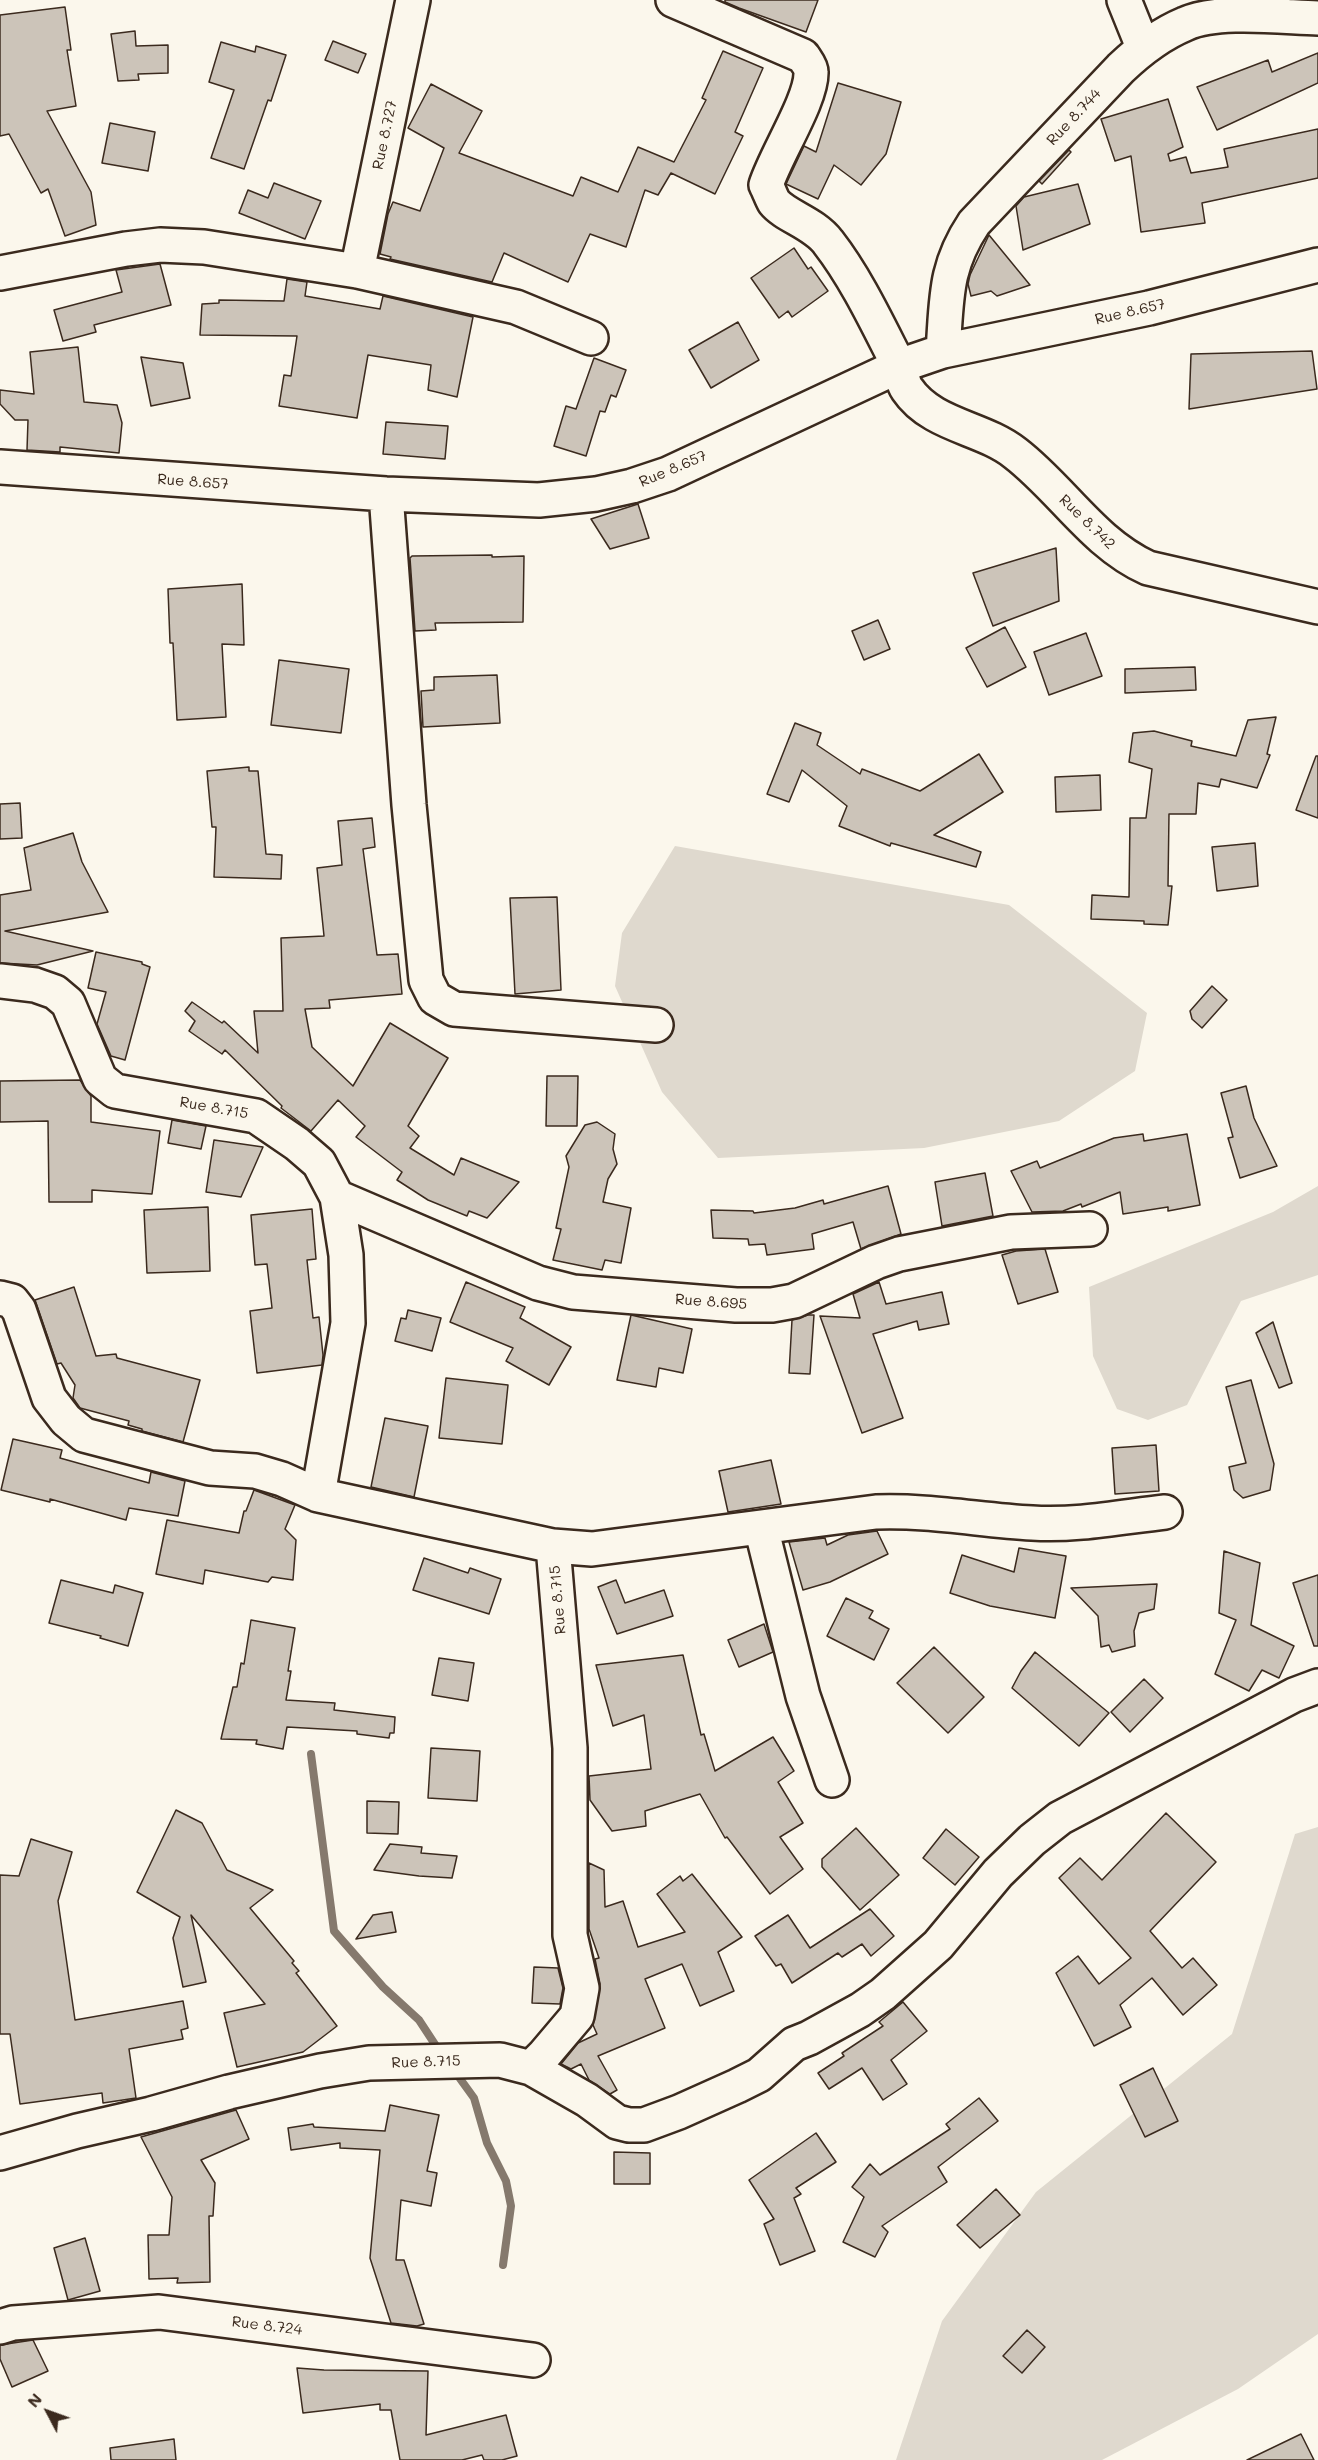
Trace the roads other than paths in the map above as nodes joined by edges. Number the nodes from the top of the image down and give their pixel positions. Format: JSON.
{"nodes":[{"id":1,"x":413,"y":0,"type":"edge"},
{"id":2,"x":673,"y":0,"type":"edge"},
{"id":3,"x":1124,"y":0,"type":"edge"},
{"id":4,"x":1318,"y":18,"type":"edge"},
{"id":5,"x":1143,"y":47,"type":"junction"},
{"id":6,"x":1318,"y":265,"type":"edge"},
{"id":7,"x":357,"y":271,"type":"junction"},
{"id":8,"x":0,"y":273,"type":"edge"},
{"id":9,"x":591,"y":338,"type":"dead end"},
{"id":10,"x":943,"y":351,"type":"junction"},
{"id":11,"x":899,"y":366,"type":"junction"},
{"id":12,"x":0,"y":467,"type":"edge"},
{"id":13,"x":386,"y":494,"type":"junction"},
{"id":14,"x":1318,"y":608,"type":"edge"},
{"id":15,"x":0,"y":981,"type":"edge"},
{"id":16,"x":656,"y":1025,"type":"dead end"},
{"id":17,"x":337,"y":1197,"type":"junction"},
{"id":18,"x":1090,"y":1229,"type":"dead end"},
{"id":19,"x":0,"y":1298,"type":"edge"},
{"id":20,"x":318,"y":1495,"type":"junction"},
{"id":21,"x":1165,"y":1512,"type":"dead end"},
{"id":22,"x":761,"y":1527,"type":"junction"},
{"id":23,"x":554,"y":1546,"type":"junction"},
{"id":24,"x":1318,"y":1686,"type":"edge"},
{"id":25,"x":832,"y":1780,"type":"dead end"},
{"id":26,"x":531,"y":2068,"type":"junction"},
{"id":27,"x":0,"y":2153,"type":"edge"},
{"id":28,"x":0,"y":2327,"type":"edge"},
{"id":29,"x":533,"y":2360,"type":"dead end"}],
"edges":[{"from":1,"to":7,"type":"street","name":"Rue 8.727"},
{"from":2,"to":11,"type":"street","name":"Rue 8.742"},
{"from":3,"to":5,"type":"street"},
{"from":4,"to":5,"type":"street","name":"Rue 8.744"},
{"from":5,"to":10,"type":"street","name":"Rue 8.744"},
{"from":6,"to":10,"type":"street","name":"Rue 8.657"},
{"from":7,"to":8,"type":"street"},
{"from":7,"to":9,"type":"street"},
{"from":10,"to":11,"type":"street","name":"Rue 8.657"},
{"from":11,"to":13,"type":"street","name":"Rue 8.657"},
{"from":11,"to":14,"type":"street","name":"Rue 8.742"},
{"from":12,"to":13,"type":"street","name":"Rue 8.657"},
{"from":13,"to":16,"type":"street"},
{"from":15,"to":17,"type":"street","name":"Rue 8.715"},
{"from":17,"to":18,"type":"street","name":"Rue 8.695"},
{"from":17,"to":20,"type":"street","name":"Rue 8.715"},
{"from":19,"to":20,"type":"street"},
{"from":20,"to":23,"type":"street","name":"Rue 8.715"},
{"from":21,"to":22,"type":"street"},
{"from":22,"to":23,"type":"street"},
{"from":22,"to":25,"type":"street"},
{"from":23,"to":26,"type":"street","name":"Rue 8.715"},
{"from":24,"to":26,"type":"street"},
{"from":26,"to":27,"type":"street","name":"Rue 8.715"},
{"from":28,"to":29,"type":"street","name":"Rue 8.724"}]}
